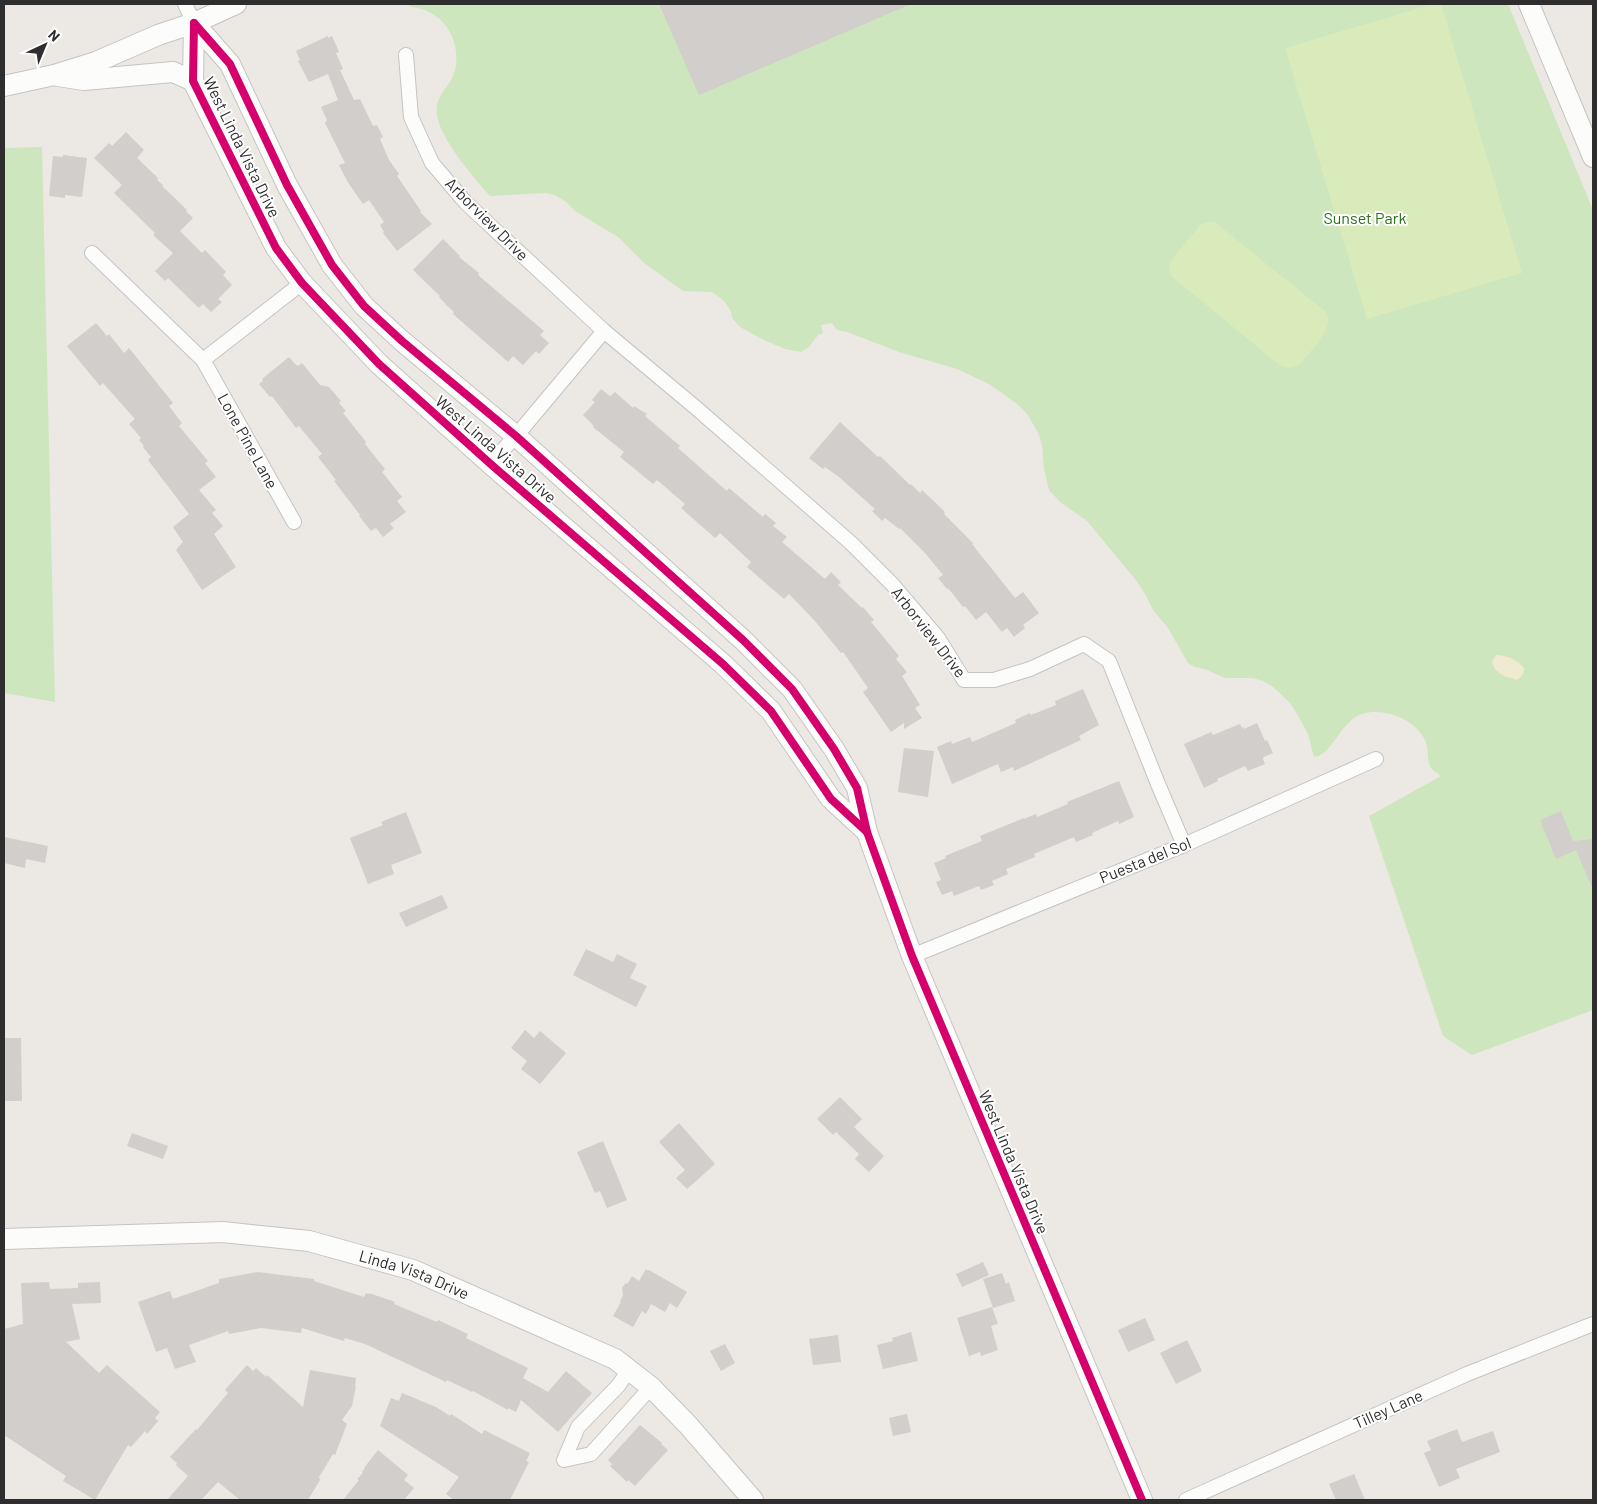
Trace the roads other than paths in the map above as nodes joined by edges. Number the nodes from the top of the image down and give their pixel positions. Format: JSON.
{"nodes":[{"id":1,"x":185,"y":4,"type":"edge"},
{"id":2,"x":236,"y":4,"type":"edge"},
{"id":3,"x":1529,"y":4,"type":"edge"},
{"id":4,"x":194,"y":23,"type":"junction"},
{"id":5,"x":406,"y":55,"type":"dead end"},
{"id":6,"x":54,"y":76,"type":"junction"},
{"id":7,"x":193,"y":80,"type":"junction"},
{"id":8,"x":4,"y":86,"type":"edge"},
{"id":9,"x":1593,"y":158,"type":"edge"},
{"id":10,"x":92,"y":253,"type":"dead end"},
{"id":11,"x":302,"y":284,"type":"junction"},
{"id":12,"x":604,"y":331,"type":"junction"},
{"id":13,"x":202,"y":360,"type":"junction"},
{"id":14,"x":516,"y":436,"type":"junction"},
{"id":15,"x":490,"y":463,"type":"junction"},
{"id":16,"x":294,"y":522,"type":"dead end"},
{"id":17,"x":1376,"y":759,"type":"dead end"},
{"id":18,"x":866,"y":832,"type":"junction"},
{"id":19,"x":1184,"y":845,"type":"junction"},
{"id":20,"x":912,"y":956,"type":"junction"},
{"id":21,"x":4,"y":1239,"type":"edge"},
{"id":22,"x":1593,"y":1324,"type":"edge"},
{"id":23,"x":629,"y":1370,"type":"junction"},
{"id":24,"x":651,"y":1387,"type":"junction"},
{"id":25,"x":753,"y":1500,"type":"edge"},
{"id":26,"x":1142,"y":1500,"type":"edge"},
{"id":27,"x":1186,"y":1500,"type":"edge"}],
"edges":[{"from":1,"to":4,"type":"street"},
{"from":2,"to":4,"type":"main road"},
{"from":3,"to":9,"type":"main road"},
{"from":4,"to":6,"type":"main road"},
{"from":4,"to":7,"type":"main road","name":"West Linda Vista Drive"},
{"from":4,"to":14,"type":"main road","name":"West Linda Vista Drive"},
{"from":5,"to":12,"type":"street","name":"Arborview Drive"},
{"from":6,"to":7,"type":"main road"},
{"from":6,"to":8,"type":"main road"},
{"from":7,"to":11,"type":"main road","name":"West Linda Vista Drive"},
{"from":10,"to":13,"type":"street","name":"Lone Pine Lane"},
{"from":11,"to":13,"type":"street"},
{"from":11,"to":15,"type":"main road","name":"West Linda Vista Drive"},
{"from":12,"to":14,"type":"street"},
{"from":12,"to":19,"type":"street","name":"Arborview Drive"},
{"from":13,"to":16,"type":"street","name":"Lone Pine Lane"},
{"from":14,"to":15,"type":"street"},
{"from":14,"to":18,"type":"main road","name":"West Linda Vista Drive"},
{"from":15,"to":18,"type":"main road","name":"West Linda Vista Drive"},
{"from":17,"to":19,"type":"street","name":"Puesta del Sol"},
{"from":18,"to":20,"type":"main road","name":"West Linda Vista Drive"},
{"from":19,"to":20,"type":"street","name":"Puesta del Sol"},
{"from":20,"to":26,"type":"main road","name":"West Linda Vista Drive"},
{"from":21,"to":23,"type":"main road","name":"Linda Vista Drive"},
{"from":22,"to":27,"type":"street","name":"Tilley Lane"},
{"from":23,"to":24,"type":"main road","name":"Linda Vista Drive"},
{"from":23,"to":24,"type":"street"},
{"from":24,"to":25,"type":"main road","name":"Linda Vista Drive"}]}
